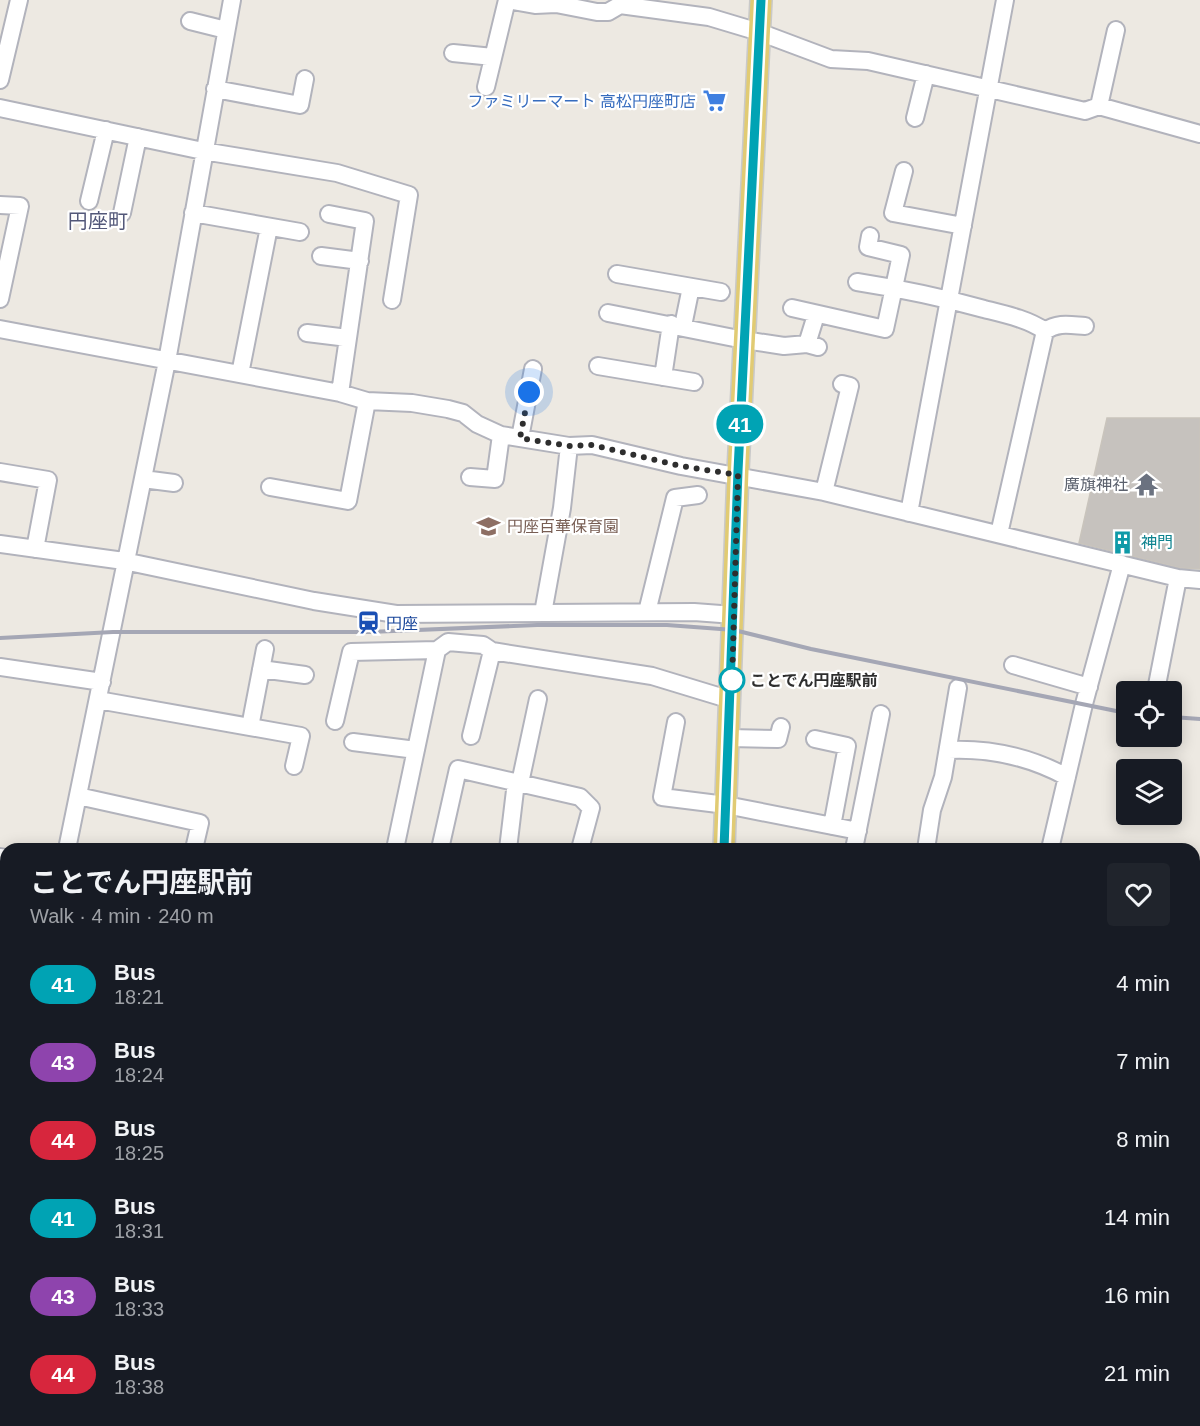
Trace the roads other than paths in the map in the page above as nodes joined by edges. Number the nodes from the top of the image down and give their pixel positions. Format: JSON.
{"nodes":[{"id":1,"x":19,"y":0,"type":"edge"},
{"id":2,"x":232,"y":0,"type":"edge"},
{"id":3,"x":507,"y":0,"type":"edge"},
{"id":4,"x":761,"y":0,"type":"edge"},
{"id":5,"x":1005,"y":0,"type":"edge"},
{"id":6,"x":555,"y":2,"type":"edge"},
{"id":7,"x":655,"y":4,"type":"edge"},
{"id":8,"x":583,"y":5,"type":"edge"},
{"id":9,"x":190,"y":21,"type":"dead end"},
{"id":10,"x":226,"y":30,"type":"junction"},
{"id":11,"x":1116,"y":30,"type":"dead end"},
{"id":12,"x":759,"y":32,"type":"junction"},
{"id":13,"x":453,"y":54,"type":"dead end"},
{"id":14,"x":494,"y":57,"type":"junction"},
{"id":15,"x":926,"y":74,"type":"junction"},
{"id":16,"x":305,"y":79,"type":"dead end"},
{"id":17,"x":0,"y":80,"type":"edge"},
{"id":18,"x":486,"y":87,"type":"dead end"},
{"id":19,"x":989,"y":87,"type":"junction"},
{"id":20,"x":215,"y":89,"type":"junction"},
{"id":21,"x":1099,"y":106,"type":"junction"},
{"id":22,"x":0,"y":108,"type":"edge"},
{"id":23,"x":915,"y":118,"type":"dead end"},
{"id":24,"x":106,"y":130,"type":"junction"},
{"id":25,"x":1200,"y":134,"type":"edge"},
{"id":26,"x":138,"y":137,"type":"junction"},
{"id":27,"x":203,"y":151,"type":"junction"},
{"id":28,"x":904,"y":171,"type":"dead end"},
{"id":29,"x":89,"y":201,"type":"dead end"},
{"id":30,"x":0,"y":205,"type":"edge"},
{"id":31,"x":122,"y":213,"type":"dead end"},
{"id":32,"x":194,"y":213,"type":"junction"},
{"id":33,"x":329,"y":214,"type":"dead end"},
{"id":34,"x":963,"y":226,"type":"junction"},
{"id":35,"x":269,"y":227,"type":"junction"},
{"id":36,"x":300,"y":232,"type":"dead end"},
{"id":37,"x":870,"y":236,"type":"dead end"},
{"id":38,"x":321,"y":256,"type":"dead end"},
{"id":39,"x":360,"y":261,"type":"junction"},
{"id":40,"x":617,"y":274,"type":"dead end"},
{"id":41,"x":857,"y":282,"type":"dead end"},
{"id":42,"x":690,"y":287,"type":"junction"},
{"id":43,"x":893,"y":288,"type":"junction"},
{"id":44,"x":721,"y":292,"type":"dead end"},
{"id":45,"x":0,"y":299,"type":"edge"},
{"id":46,"x":950,"y":299,"type":"junction"},
{"id":47,"x":392,"y":300,"type":"dead end"},
{"id":48,"x":792,"y":308,"type":"dead end"},
{"id":49,"x":608,"y":313,"type":"dead end"},
{"id":50,"x":816,"y":315,"type":"junction"},
{"id":51,"x":677,"y":325,"type":"junction"},
{"id":52,"x":1085,"y":326,"type":"dead end"},
{"id":53,"x":0,"y":329,"type":"edge"},
{"id":54,"x":1045,"y":331,"type":"junction"},
{"id":55,"x":307,"y":333,"type":"dead end"},
{"id":56,"x":348,"y":338,"type":"junction"},
{"id":57,"x":744,"y":340,"type":"junction"},
{"id":58,"x":167,"y":361,"type":"junction"},
{"id":59,"x":598,"y":366,"type":"dead end"},
{"id":60,"x":533,"y":369,"type":"dead end"},
{"id":61,"x":240,"y":374,"type":"junction"},
{"id":62,"x":663,"y":377,"type":"junction"},
{"id":63,"x":694,"y":382,"type":"dead end"},
{"id":64,"x":842,"y":384,"type":"dead end"},
{"id":65,"x":340,"y":393,"type":"junction"},
{"id":66,"x":367,"y":401,"type":"junction"},
{"id":67,"x":501,"y":435,"type":"junction"},
{"id":68,"x":520,"y":438,"type":"junction"},
{"id":69,"x":569,"y":446,"type":"junction"},
{"id":70,"x":0,"y":472,"type":"edge"},
{"id":71,"x":738,"y":475,"type":"junction"},
{"id":72,"x":470,"y":477,"type":"dead end"},
{"id":73,"x":143,"y":479,"type":"junction"},
{"id":74,"x":174,"y":483,"type":"dead end"},
{"id":75,"x":270,"y":488,"type":"dead end"},
{"id":76,"x":824,"y":492,"type":"junction"},
{"id":77,"x":698,"y":495,"type":"dead end"},
{"id":78,"x":909,"y":513,"type":"junction"},
{"id":79,"x":999,"y":534,"type":"junction"},
{"id":80,"x":0,"y":544,"type":"edge"},
{"id":81,"x":35,"y":549,"type":"junction"},
{"id":82,"x":124,"y":561,"type":"junction"},
{"id":83,"x":1122,"y":564,"type":"junction"},
{"id":84,"x":1178,"y":578,"type":"junction"},
{"id":85,"x":1200,"y":580,"type":"edge"},
{"id":86,"x":647,"y":612,"type":"junction"},
{"id":87,"x":543,"y":613,"type":"junction"},
{"id":88,"x":734,"y":615,"type":"junction"},
{"id":89,"x":265,"y":649,"type":"dead end"},
{"id":90,"x":437,"y":650,"type":"junction"},
{"id":91,"x":492,"y":651,"type":"junction"},
{"id":92,"x":1013,"y":665,"type":"dead end"},
{"id":93,"x":0,"y":667,"type":"edge"},
{"id":94,"x":261,"y":669,"type":"junction"},
{"id":95,"x":305,"y":675,"type":"dead end"},
{"id":96,"x":1158,"y":681,"type":"edge"},
{"id":97,"x":102,"y":682,"type":"junction"},
{"id":98,"x":1089,"y":687,"type":"junction"},
{"id":99,"x":958,"y":688,"type":"dead end"},
{"id":100,"x":538,"y":699,"type":"dead end"},
{"id":101,"x":98,"y":700,"type":"junction"},
{"id":102,"x":731,"y":700,"type":"junction"},
{"id":103,"x":881,"y":714,"type":"dead end"},
{"id":104,"x":335,"y":721,"type":"dead end"},
{"id":105,"x":676,"y":722,"type":"dead end"},
{"id":106,"x":250,"y":727,"type":"junction"},
{"id":107,"x":781,"y":728,"type":"dead end"},
{"id":108,"x":471,"y":736,"type":"dead end"},
{"id":109,"x":729,"y":738,"type":"junction"},
{"id":110,"x":815,"y":739,"type":"dead end"},
{"id":111,"x":353,"y":742,"type":"dead end"},
{"id":112,"x":416,"y":750,"type":"junction"},
{"id":113,"x":948,"y":750,"type":"junction"},
{"id":114,"x":294,"y":766,"type":"dead end"},
{"id":115,"x":1067,"y":777,"type":"junction"},
{"id":116,"x":518,"y":783,"type":"junction"},
{"id":117,"x":78,"y":796,"type":"junction"},
{"id":118,"x":726,"y":805,"type":"junction"},
{"id":119,"x":832,"y":826,"type":"junction"},
{"id":120,"x":858,"y":831,"type":"junction"},
{"id":121,"x":68,"y":843,"type":"edge"},
{"id":122,"x":195,"y":843,"type":"edge"},
{"id":123,"x":396,"y":843,"type":"edge"},
{"id":124,"x":441,"y":843,"type":"edge"},
{"id":125,"x":509,"y":843,"type":"edge"},
{"id":126,"x":582,"y":843,"type":"edge"},
{"id":127,"x":724,"y":843,"type":"edge"},
{"id":128,"x":855,"y":843,"type":"edge"},
{"id":129,"x":927,"y":843,"type":"edge"},
{"id":130,"x":1051,"y":843,"type":"edge"}],
"edges":[{"from":1,"to":17,"type":"street"},
{"from":2,"to":10,"type":"street"},
{"from":3,"to":6,"type":"street"},
{"from":3,"to":14,"type":"street"},
{"from":4,"to":12,"type":"main road"},
{"from":5,"to":19,"type":"street"},
{"from":6,"to":8,"type":"street"},
{"from":7,"to":8,"type":"street"},
{"from":7,"to":12,"type":"street"},
{"from":9,"to":10,"type":"street"},
{"from":10,"to":20,"type":"street"},
{"from":11,"to":21,"type":"street"},
{"from":12,"to":15,"type":"street"},
{"from":12,"to":57,"type":"main road"},
{"from":13,"to":14,"type":"street"},
{"from":14,"to":18,"type":"street"},
{"from":15,"to":19,"type":"street"},
{"from":15,"to":23,"type":"street"},
{"from":16,"to":20,"type":"street"},
{"from":19,"to":21,"type":"street"},
{"from":19,"to":34,"type":"street"},
{"from":20,"to":27,"type":"street"},
{"from":21,"to":25,"type":"street"},
{"from":22,"to":24,"type":"street"},
{"from":24,"to":26,"type":"street"},
{"from":24,"to":29,"type":"street"},
{"from":26,"to":27,"type":"street"},
{"from":26,"to":31,"type":"street"},
{"from":27,"to":32,"type":"street"},
{"from":27,"to":47,"type":"street"},
{"from":28,"to":34,"type":"street"},
{"from":30,"to":45,"type":"street"},
{"from":32,"to":35,"type":"street"},
{"from":32,"to":58,"type":"street"},
{"from":33,"to":39,"type":"street"},
{"from":34,"to":46,"type":"street"},
{"from":35,"to":36,"type":"street"},
{"from":35,"to":61,"type":"street"},
{"from":37,"to":43,"type":"street"},
{"from":38,"to":39,"type":"street"},
{"from":39,"to":56,"type":"street"},
{"from":40,"to":42,"type":"street"},
{"from":41,"to":43,"type":"street"},
{"from":42,"to":44,"type":"street"},
{"from":42,"to":51,"type":"street"},
{"from":43,"to":46,"type":"street"},
{"from":43,"to":50,"type":"street"},
{"from":46,"to":54,"type":"street"},
{"from":46,"to":78,"type":"street"},
{"from":48,"to":50,"type":"street"},
{"from":49,"to":51,"type":"street"},
{"from":50,"to":57,"type":"street"},
{"from":51,"to":57,"type":"street"},
{"from":51,"to":62,"type":"street"},
{"from":52,"to":54,"type":"street"},
{"from":53,"to":58,"type":"street"},
{"from":54,"to":79,"type":"street"},
{"from":55,"to":56,"type":"street"},
{"from":56,"to":65,"type":"street"},
{"from":57,"to":71,"type":"main road"},
{"from":58,"to":61,"type":"street"},
{"from":58,"to":73,"type":"street"},
{"from":59,"to":62,"type":"street"},
{"from":60,"to":68,"type":"street"},
{"from":61,"to":65,"type":"street"},
{"from":62,"to":63,"type":"street"},
{"from":64,"to":76,"type":"street"},
{"from":65,"to":66,"type":"street"},
{"from":66,"to":67,"type":"street"},
{"from":66,"to":75,"type":"street"},
{"from":67,"to":68,"type":"street"},
{"from":67,"to":72,"type":"street"},
{"from":68,"to":69,"type":"street"},
{"from":69,"to":71,"type":"street"},
{"from":69,"to":87,"type":"street"},
{"from":70,"to":81,"type":"street"},
{"from":71,"to":76,"type":"street"},
{"from":71,"to":88,"type":"main road"},
{"from":73,"to":74,"type":"street"},
{"from":73,"to":82,"type":"street"},
{"from":76,"to":78,"type":"street"},
{"from":77,"to":86,"type":"street"},
{"from":78,"to":79,"type":"street"},
{"from":79,"to":83,"type":"street"},
{"from":80,"to":81,"type":"street"},
{"from":81,"to":82,"type":"street"},
{"from":82,"to":87,"type":"street"},
{"from":82,"to":97,"type":"street"},
{"from":83,"to":84,"type":"street"},
{"from":83,"to":98,"type":"street"},
{"from":84,"to":85,"type":"street"},
{"from":84,"to":96,"type":"street"},
{"from":86,"to":87,"type":"street"},
{"from":86,"to":88,"type":"street"},
{"from":88,"to":102,"type":"main road"},
{"from":89,"to":94,"type":"street"},
{"from":90,"to":91,"type":"street"},
{"from":90,"to":104,"type":"street"},
{"from":90,"to":112,"type":"street"},
{"from":91,"to":102,"type":"street"},
{"from":91,"to":108,"type":"street"},
{"from":92,"to":98,"type":"street"},
{"from":93,"to":97,"type":"street"},
{"from":94,"to":95,"type":"street"},
{"from":94,"to":106,"type":"street"},
{"from":97,"to":101,"type":"street"},
{"from":98,"to":115,"type":"street"},
{"from":99,"to":113,"type":"street"},
{"from":100,"to":116,"type":"street"},
{"from":101,"to":106,"type":"street"},
{"from":101,"to":117,"type":"street"},
{"from":102,"to":109,"type":"main road"},
{"from":103,"to":120,"type":"street"},
{"from":105,"to":118,"type":"street"},
{"from":106,"to":114,"type":"street"},
{"from":107,"to":109,"type":"street"},
{"from":109,"to":118,"type":"main road"},
{"from":110,"to":119,"type":"street"},
{"from":111,"to":112,"type":"street"},
{"from":112,"to":123,"type":"street"},
{"from":113,"to":115,"type":"street"},
{"from":113,"to":129,"type":"street"},
{"from":115,"to":130,"type":"street"},
{"from":116,"to":124,"type":"street"},
{"from":116,"to":125,"type":"street"},
{"from":116,"to":126,"type":"street"},
{"from":117,"to":121,"type":"street"},
{"from":117,"to":122,"type":"street"},
{"from":118,"to":119,"type":"street"},
{"from":118,"to":127,"type":"main road"},
{"from":119,"to":120,"type":"street"},
{"from":120,"to":128,"type":"street"}]}
